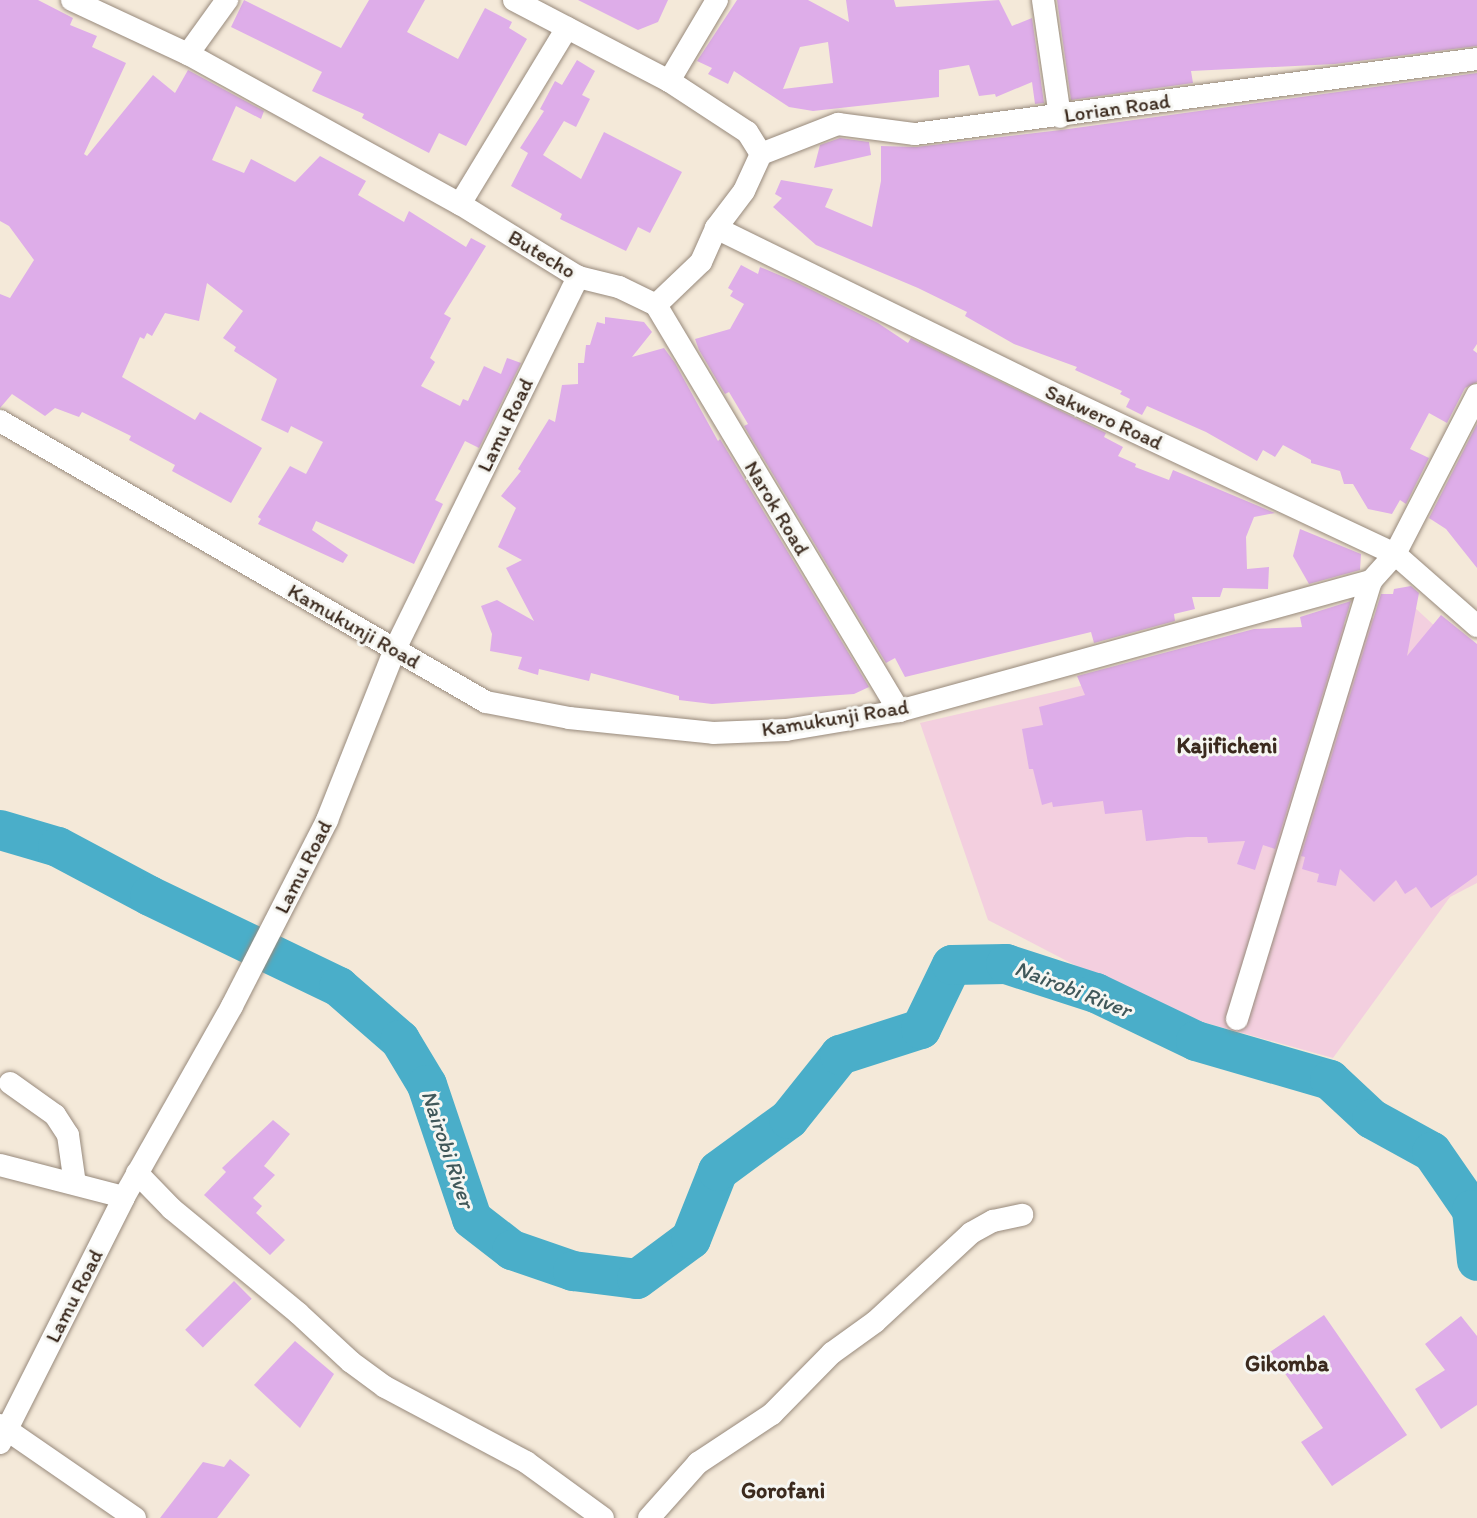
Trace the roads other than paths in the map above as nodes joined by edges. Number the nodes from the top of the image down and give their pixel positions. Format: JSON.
{"nodes":[{"id":1,"x":72,"y":0,"type":"edge"},
{"id":2,"x":227,"y":0,"type":"edge"},
{"id":3,"x":514,"y":0,"type":"edge"},
{"id":4,"x":717,"y":0,"type":"edge"},
{"id":5,"x":1043,"y":0,"type":"edge"},
{"id":6,"x":567,"y":28,"type":"junction"},
{"id":7,"x":188,"y":54,"type":"junction"},
{"id":8,"x":1477,"y":59,"type":"edge"},
{"id":9,"x":669,"y":81,"type":"junction"},
{"id":10,"x":1060,"y":117,"type":"junction"},
{"id":11,"x":761,"y":154,"type":"junction"},
{"id":12,"x":460,"y":204,"type":"junction"},
{"id":13,"x":716,"y":228,"type":"junction"},
{"id":14,"x":578,"y":277,"type":"junction"},
{"id":15,"x":656,"y":305,"type":"junction"},
{"id":16,"x":1477,"y":395,"type":"edge"},
{"id":17,"x":0,"y":421,"type":"edge"},
{"id":18,"x":1395,"y":554,"type":"junction"},
{"id":19,"x":1371,"y":581,"type":"junction"},
{"id":20,"x":1477,"y":626,"type":"edge"},
{"id":21,"x":395,"y":649,"type":"junction"},
{"id":22,"x":898,"y":711,"type":"junction"},
{"id":23,"x":1237,"y":1019,"type":"dead end"},
{"id":24,"x":10,"y":1083,"type":"dead end"},
{"id":25,"x":0,"y":1165,"type":"edge"},
{"id":26,"x":137,"y":1173,"type":"junction"},
{"id":27,"x":75,"y":1184,"type":"junction"},
{"id":28,"x":124,"y":1197,"type":"junction"},
{"id":29,"x":1023,"y":1215,"type":"dead end"},
{"id":30,"x":3,"y":1432,"type":"edge"},
{"id":31,"x":595,"y":1516,"type":"edge"},
{"id":32,"x":135,"y":1518,"type":"edge"},
{"id":33,"x":649,"y":1518,"type":"edge"}],
"edges":[{"from":1,"to":7,"type":"street","name":"Butecho"},
{"from":2,"to":7,"type":"street"},
{"from":3,"to":6,"type":"street"},
{"from":4,"to":9,"type":"street"},
{"from":5,"to":10,"type":"street"},
{"from":6,"to":9,"type":"street"},
{"from":6,"to":12,"type":"street"},
{"from":7,"to":12,"type":"street","name":"Butecho"},
{"from":8,"to":10,"type":"street","name":"Lorian Road"},
{"from":9,"to":11,"type":"street"},
{"from":10,"to":11,"type":"street","name":"Lorian Road"},
{"from":11,"to":13,"type":"street"},
{"from":12,"to":14,"type":"street","name":"Butecho"},
{"from":13,"to":15,"type":"street"},
{"from":13,"to":18,"type":"street","name":"Sakwero Road"},
{"from":14,"to":15,"type":"street","name":"Butecho"},
{"from":14,"to":21,"type":"street","name":"Lamu Road"},
{"from":15,"to":22,"type":"street","name":"Narok Road"},
{"from":16,"to":18,"type":"street"},
{"from":17,"to":21,"type":"street","name":"Kamukunji Road"},
{"from":18,"to":19,"type":"street"},
{"from":18,"to":20,"type":"street","name":"Sakwero Road"},
{"from":19,"to":22,"type":"street","name":"Kamukunji Road"},
{"from":19,"to":23,"type":"street"},
{"from":21,"to":22,"type":"street","name":"Kamukunji Road"},
{"from":21,"to":26,"type":"street","name":"Lamu Road"},
{"from":24,"to":27,"type":"street"},
{"from":25,"to":27,"type":"street"},
{"from":26,"to":28,"type":"street","name":"Lamu Road"},
{"from":26,"to":31,"type":"street"},
{"from":27,"to":28,"type":"street"},
{"from":28,"to":30,"type":"street","name":"Lamu Road"},
{"from":29,"to":33,"type":"street"},
{"from":30,"to":32,"type":"street"}]}
